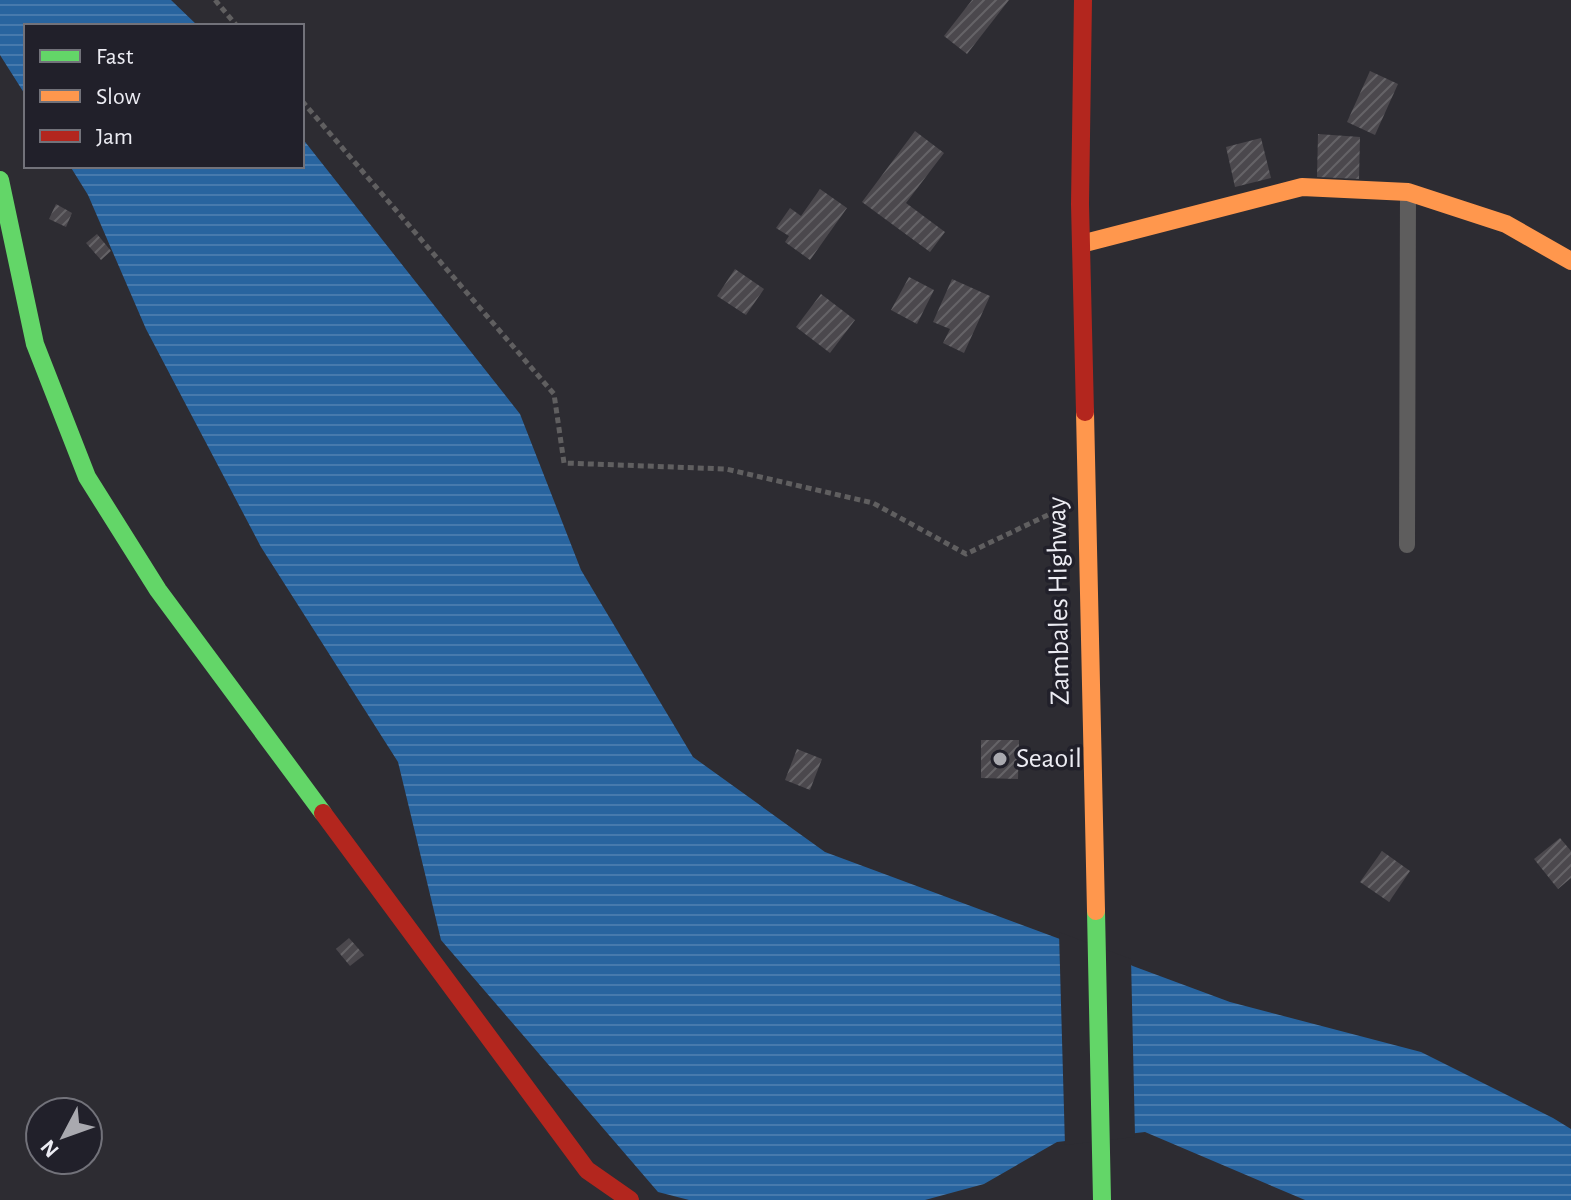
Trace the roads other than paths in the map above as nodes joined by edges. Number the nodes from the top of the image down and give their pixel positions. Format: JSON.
{"nodes":[{"id":1,"x":1083,"y":0,"type":"edge"},
{"id":2,"x":0,"y":180,"type":"edge"},
{"id":3,"x":1408,"y":192,"type":"junction"},
{"id":4,"x":1081,"y":244,"type":"junction"},
{"id":5,"x":1571,"y":261,"type":"edge"},
{"id":6,"x":1407,"y":545,"type":"dead end"},
{"id":7,"x":630,"y":1200,"type":"edge"},
{"id":8,"x":1102,"y":1200,"type":"edge"}],
"edges":[{"from":1,"to":4,"type":"street","name":"Zambales Highway"},
{"from":2,"to":7,"type":"street"},
{"from":3,"to":4,"type":"street"},
{"from":3,"to":5,"type":"street"},
{"from":3,"to":6,"type":"lane"},
{"from":4,"to":8,"type":"street","name":"Zambales Highway"}]}
